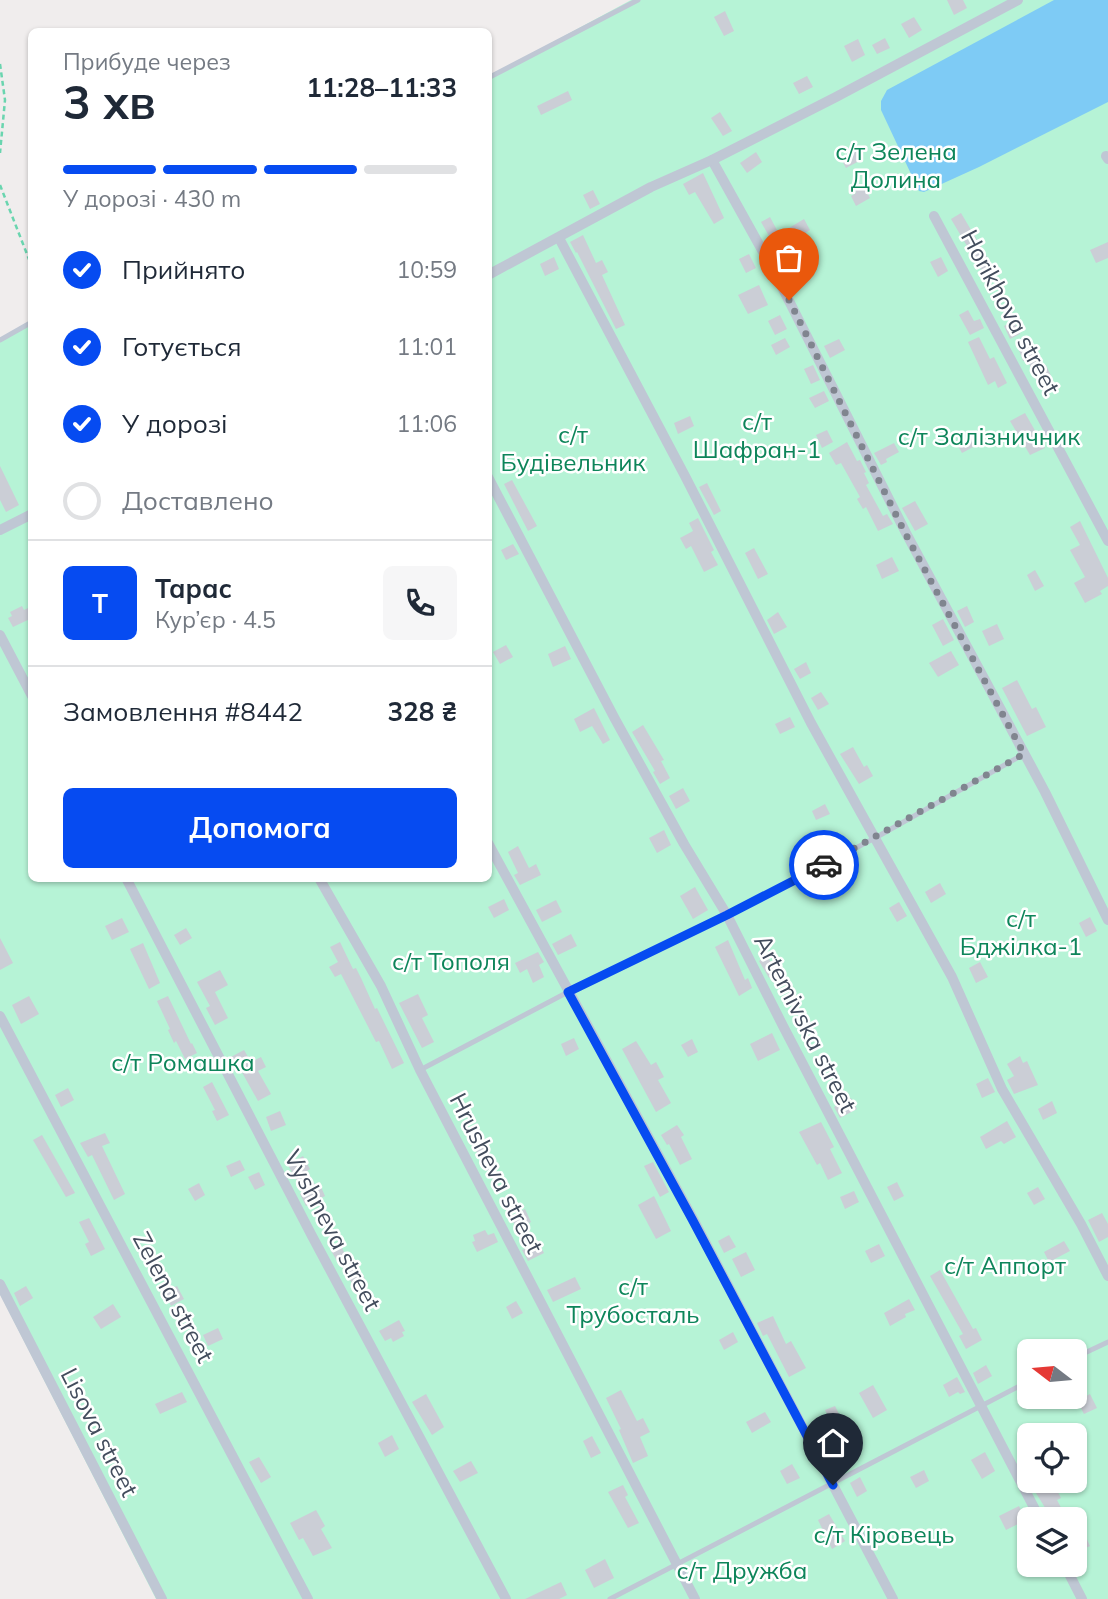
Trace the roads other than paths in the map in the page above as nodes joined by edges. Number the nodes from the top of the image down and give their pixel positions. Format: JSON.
{"nodes":[{"id":1,"x":638,"y":0,"type":"edge"},
{"id":2,"x":1018,"y":0,"type":"edge"},
{"id":3,"x":492,"y":76,"type":"edge"},
{"id":4,"x":712,"y":160,"type":"junction"},
{"id":5,"x":934,"y":216,"type":"dead end"},
{"id":6,"x":559,"y":238,"type":"junction"},
{"id":7,"x":492,"y":273,"type":"edge"},
{"id":8,"x":28,"y":324,"type":"edge"},
{"id":9,"x":0,"y":340,"type":"edge"},
{"id":10,"x":492,"y":485,"type":"edge"},
{"id":11,"x":28,"y":516,"type":"edge"},
{"id":12,"x":0,"y":530,"type":"edge"},
{"id":13,"x":1108,"y":541,"type":"edge"},
{"id":14,"x":0,"y":635,"type":"edge"},
{"id":15,"x":28,"y":688,"type":"edge"},
{"id":16,"x":1024,"y":754,"type":"junction"},
{"id":17,"x":875,"y":838,"type":"junction"},
{"id":18,"x":492,"y":850,"type":"edge"},
{"id":19,"x":128,"y":882,"type":"edge"},
{"id":20,"x":321,"y":882,"type":"edge"},
{"id":21,"x":727,"y":915,"type":"junction"},
{"id":22,"x":1108,"y":920,"type":"edge"},
{"id":23,"x":568,"y":992,"type":"junction"},
{"id":24,"x":0,"y":1016,"type":"edge"},
{"id":25,"x":420,"y":1070,"type":"junction"},
{"id":26,"x":1108,"y":1276,"type":"edge"},
{"id":27,"x":0,"y":1284,"type":"edge"},
{"id":28,"x":1108,"y":1342,"type":"edge"},
{"id":29,"x":1087,"y":1352,"type":"edge"},
{"id":30,"x":1017,"y":1387,"type":"edge"},
{"id":31,"x":980,"y":1405,"type":"junction"},
{"id":32,"x":833,"y":1485,"type":"junction"},
{"id":33,"x":1034,"y":1507,"type":"edge"},
{"id":34,"x":676,"y":1563,"type":"junction"},
{"id":35,"x":1070,"y":1577,"type":"edge"},
{"id":36,"x":162,"y":1599,"type":"edge"},
{"id":37,"x":308,"y":1599,"type":"edge"},
{"id":38,"x":506,"y":1599,"type":"edge"},
{"id":39,"x":610,"y":1599,"type":"edge"},
{"id":40,"x":695,"y":1599,"type":"edge"},
{"id":41,"x":893,"y":1599,"type":"edge"},
{"id":42,"x":1082,"y":1599,"type":"edge"}],
"edges":[{"from":1,"to":3,"type":"lane"},
{"from":2,"to":4,"type":"street"},
{"from":4,"to":6,"type":"street"},
{"from":4,"to":16,"type":"street"},
{"from":5,"to":13,"type":"street","name":"Horikhova street"},
{"from":6,"to":7,"type":"street"},
{"from":6,"to":17,"type":"street"},
{"from":8,"to":9,"type":"lane"},
{"from":10,"to":21,"type":"street","name":"Artemivska street"},
{"from":11,"to":12,"type":"street"},
{"from":14,"to":15,"type":"street"},
{"from":16,"to":17,"type":"lane"},
{"from":16,"to":22,"type":"street"},
{"from":17,"to":21,"type":"lane"},
{"from":17,"to":26,"type":"street"},
{"from":18,"to":23,"type":"street"},
{"from":19,"to":38,"type":"street","name":"Vyshneva street"},
{"from":20,"to":25,"type":"street","name":"Hrusheva street"},
{"from":21,"to":23,"type":"lane"},
{"from":21,"to":31,"type":"street","name":"Artemivska street"},
{"from":23,"to":25,"type":"lane"},
{"from":23,"to":32,"type":"street"},
{"from":24,"to":37,"type":"street","name":"Zelena street"},
{"from":25,"to":34,"type":"street","name":"Hrusheva street"},
{"from":27,"to":36,"type":"street","name":"Lisova street"},
{"from":28,"to":29,"type":"lane"},
{"from":30,"to":31,"type":"lane"},
{"from":31,"to":32,"type":"lane"},
{"from":31,"to":33,"type":"street","name":"Artemivska street"},
{"from":32,"to":34,"type":"lane"},
{"from":32,"to":41,"type":"street"},
{"from":34,"to":39,"type":"lane"},
{"from":34,"to":40,"type":"street","name":"Hrusheva street"},
{"from":35,"to":42,"type":"street"}]}
